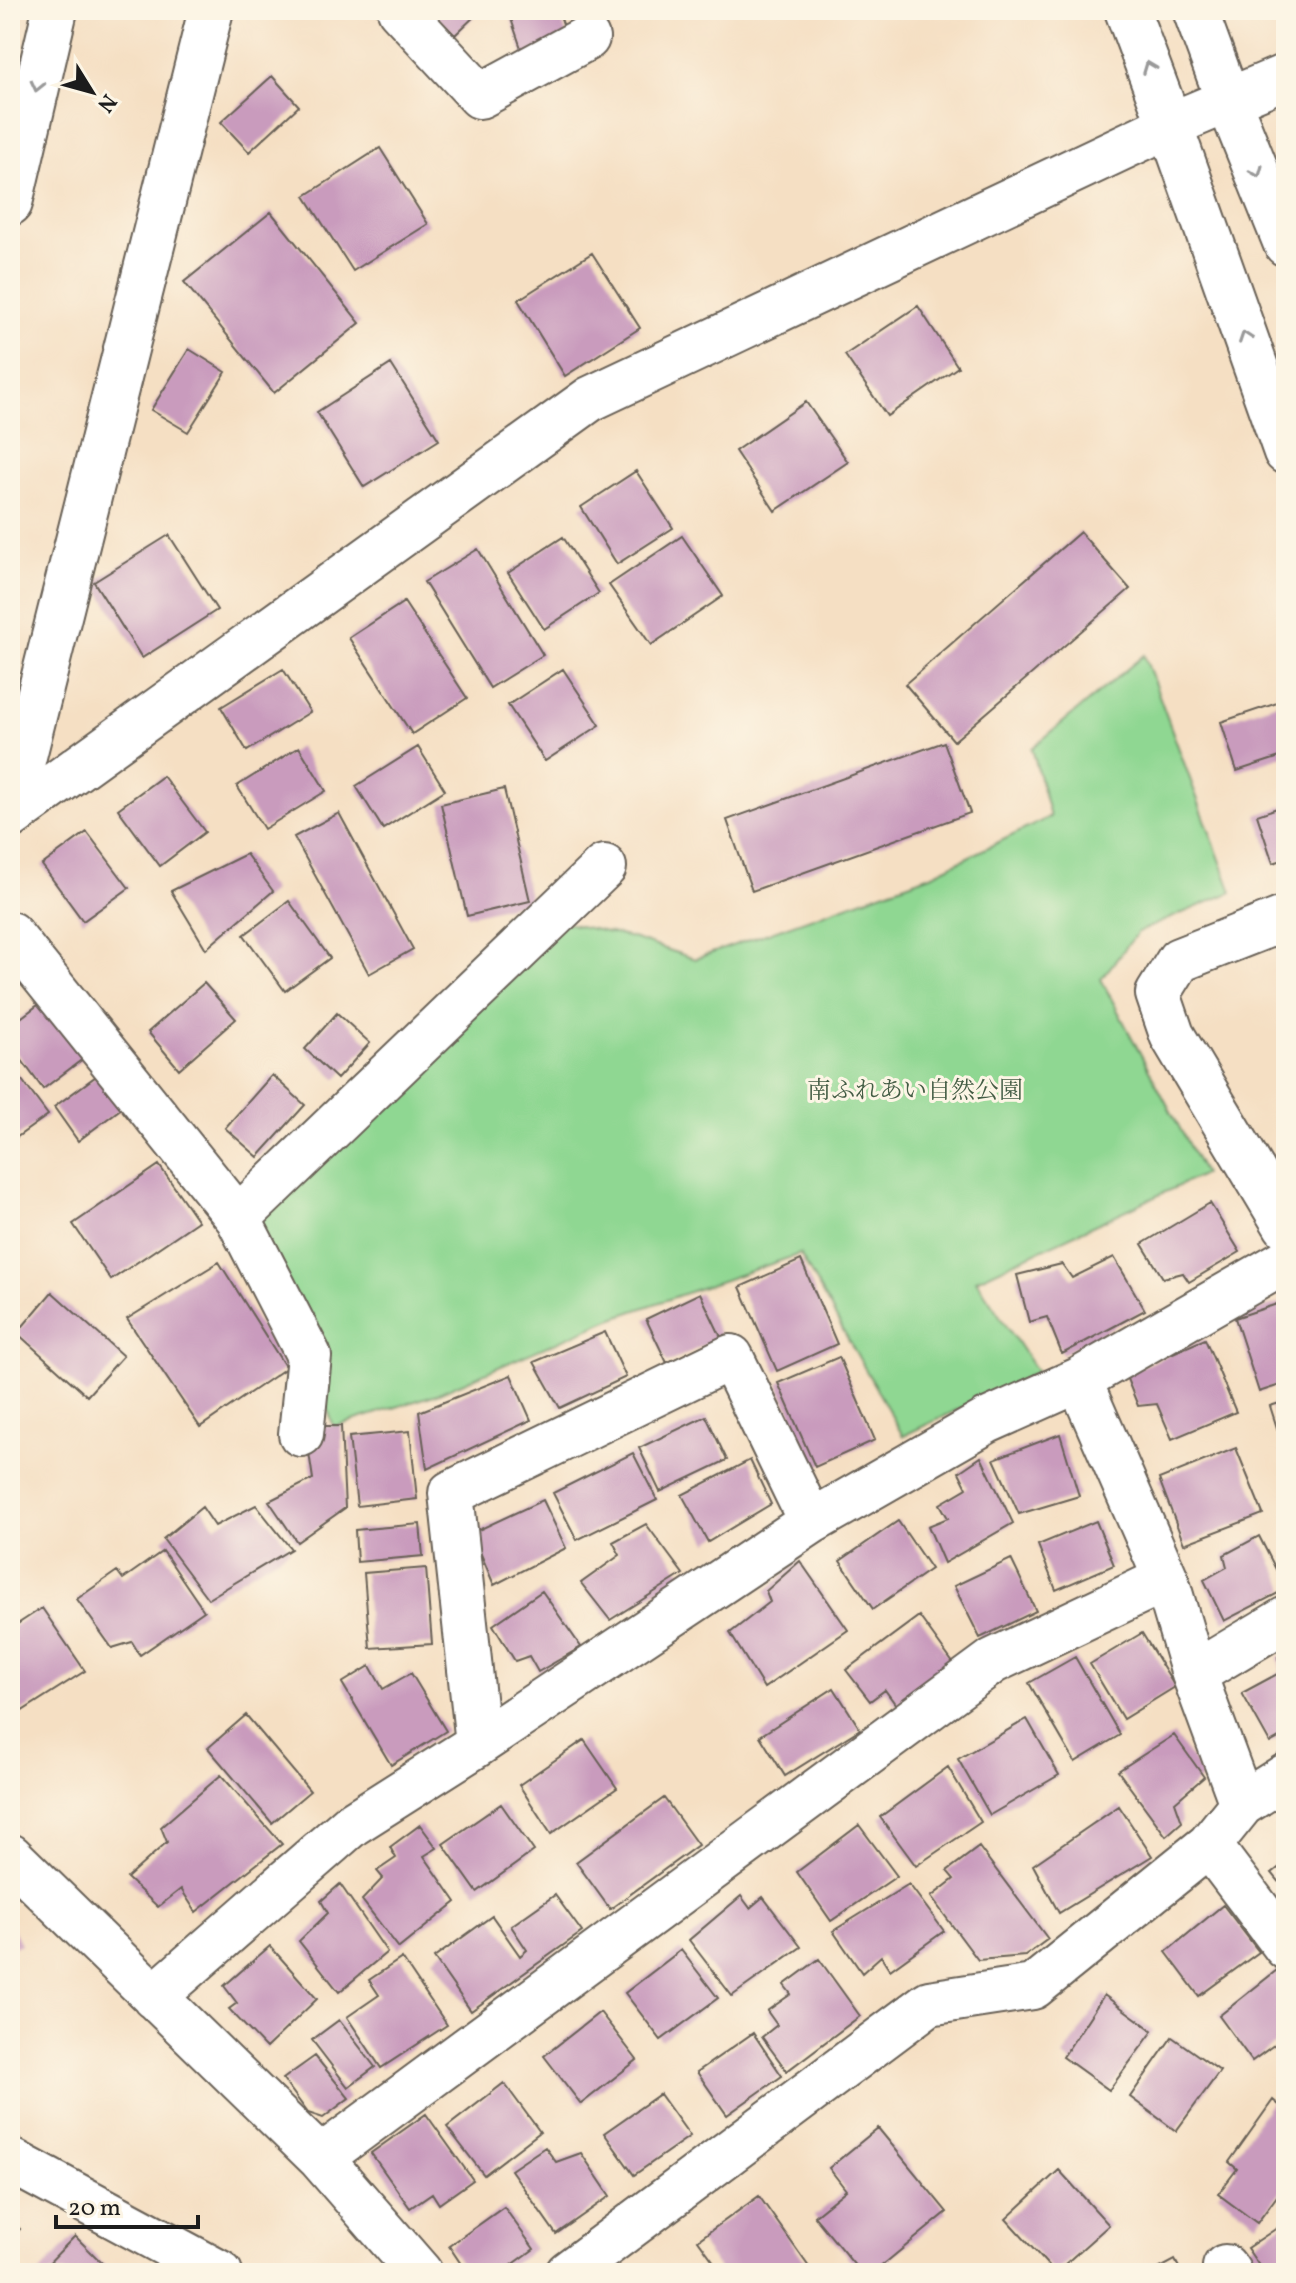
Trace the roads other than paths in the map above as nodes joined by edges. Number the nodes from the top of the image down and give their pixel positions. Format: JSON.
{"nodes":[{"id":1,"x":55,"y":10,"type":"edge"},
{"id":2,"x":211,"y":10,"type":"edge"},
{"id":3,"x":400,"y":10,"type":"edge"},
{"id":4,"x":1127,"y":10,"type":"edge"},
{"id":5,"x":1195,"y":10,"type":"edge"},
{"id":6,"x":587,"y":38,"type":"dead end"},
{"id":7,"x":1286,"y":76,"type":"edge"},
{"id":8,"x":1228,"y":100,"type":"junction"},
{"id":9,"x":1170,"y":125,"type":"junction"},
{"id":10,"x":10,"y":203,"type":"edge"},
{"id":11,"x":1286,"y":244,"type":"edge"},
{"id":12,"x":1286,"y":452,"type":"edge"},
{"id":13,"x":10,"y":815,"type":"edge"},
{"id":14,"x":604,"y":867,"type":"dead end"},
{"id":15,"x":1286,"y":918,"type":"edge"},
{"id":16,"x":10,"y":934,"type":"edge"},
{"id":17,"x":238,"y":1218,"type":"junction"},
{"id":18,"x":1286,"y":1226,"type":"edge"},
{"id":19,"x":1286,"y":1261,"type":"edge"},
{"id":20,"x":1079,"y":1380,"type":"junction"},
{"id":21,"x":301,"y":1434,"type":"dead end"},
{"id":22,"x":811,"y":1522,"type":"junction"},
{"id":23,"x":1166,"y":1579,"type":"junction"},
{"id":24,"x":1286,"y":1619,"type":"edge"},
{"id":25,"x":1194,"y":1674,"type":"junction"},
{"id":26,"x":478,"y":1744,"type":"junction"},
{"id":27,"x":1286,"y":1776,"type":"edge"},
{"id":28,"x":1242,"y":1804,"type":"junction"},
{"id":29,"x":1209,"y":1845,"type":"junction"},
{"id":30,"x":10,"y":1856,"type":"edge"},
{"id":31,"x":1286,"y":1947,"type":"edge"},
{"id":32,"x":154,"y":1997,"type":"junction"},
{"id":33,"x":320,"y":2158,"type":"junction"},
{"id":34,"x":10,"y":2160,"type":"edge"},
{"id":35,"x":172,"y":2263,"type":"edge"},
{"id":36,"x":220,"y":2273,"type":"edge"},
{"id":37,"x":420,"y":2273,"type":"edge"},
{"id":38,"x":568,"y":2273,"type":"edge"}],
"edges":[{"from":1,"to":10,"type":"main road","one_way":true},
{"from":2,"to":13,"type":"main road"},
{"from":3,"to":6,"type":"main road"},
{"from":9,"to":4,"type":"main road","one_way":true},
{"from":5,"to":8,"type":"main road"},
{"from":7,"to":8,"type":"main road"},
{"from":8,"to":9,"type":"main road"},
{"from":8,"to":11,"type":"main road","one_way":true},
{"from":12,"to":9,"type":"main road","one_way":true},
{"from":9,"to":13,"type":"main road"},
{"from":14,"to":17,"type":"main road"},
{"from":15,"to":18,"type":"main road"},
{"from":16,"to":17,"type":"main road"},
{"from":17,"to":21,"type":"main road"},
{"from":19,"to":20,"type":"main road"},
{"from":20,"to":22,"type":"main road"},
{"from":20,"to":23,"type":"main road"},
{"from":22,"to":26,"type":"main road"},
{"from":22,"to":26,"type":"main road"},
{"from":23,"to":25,"type":"main road"},
{"from":23,"to":33,"type":"main road"},
{"from":24,"to":25,"type":"main road"},
{"from":25,"to":28,"type":"main road"},
{"from":26,"to":32,"type":"main road"},
{"from":27,"to":28,"type":"main road"},
{"from":28,"to":29,"type":"main road"},
{"from":29,"to":31,"type":"main road"},
{"from":29,"to":38,"type":"main road"},
{"from":30,"to":32,"type":"main road"},
{"from":32,"to":33,"type":"main road"},
{"from":33,"to":37,"type":"main road"},
{"from":34,"to":35,"type":"main road"},
{"from":35,"to":36,"type":"main road"}]}
